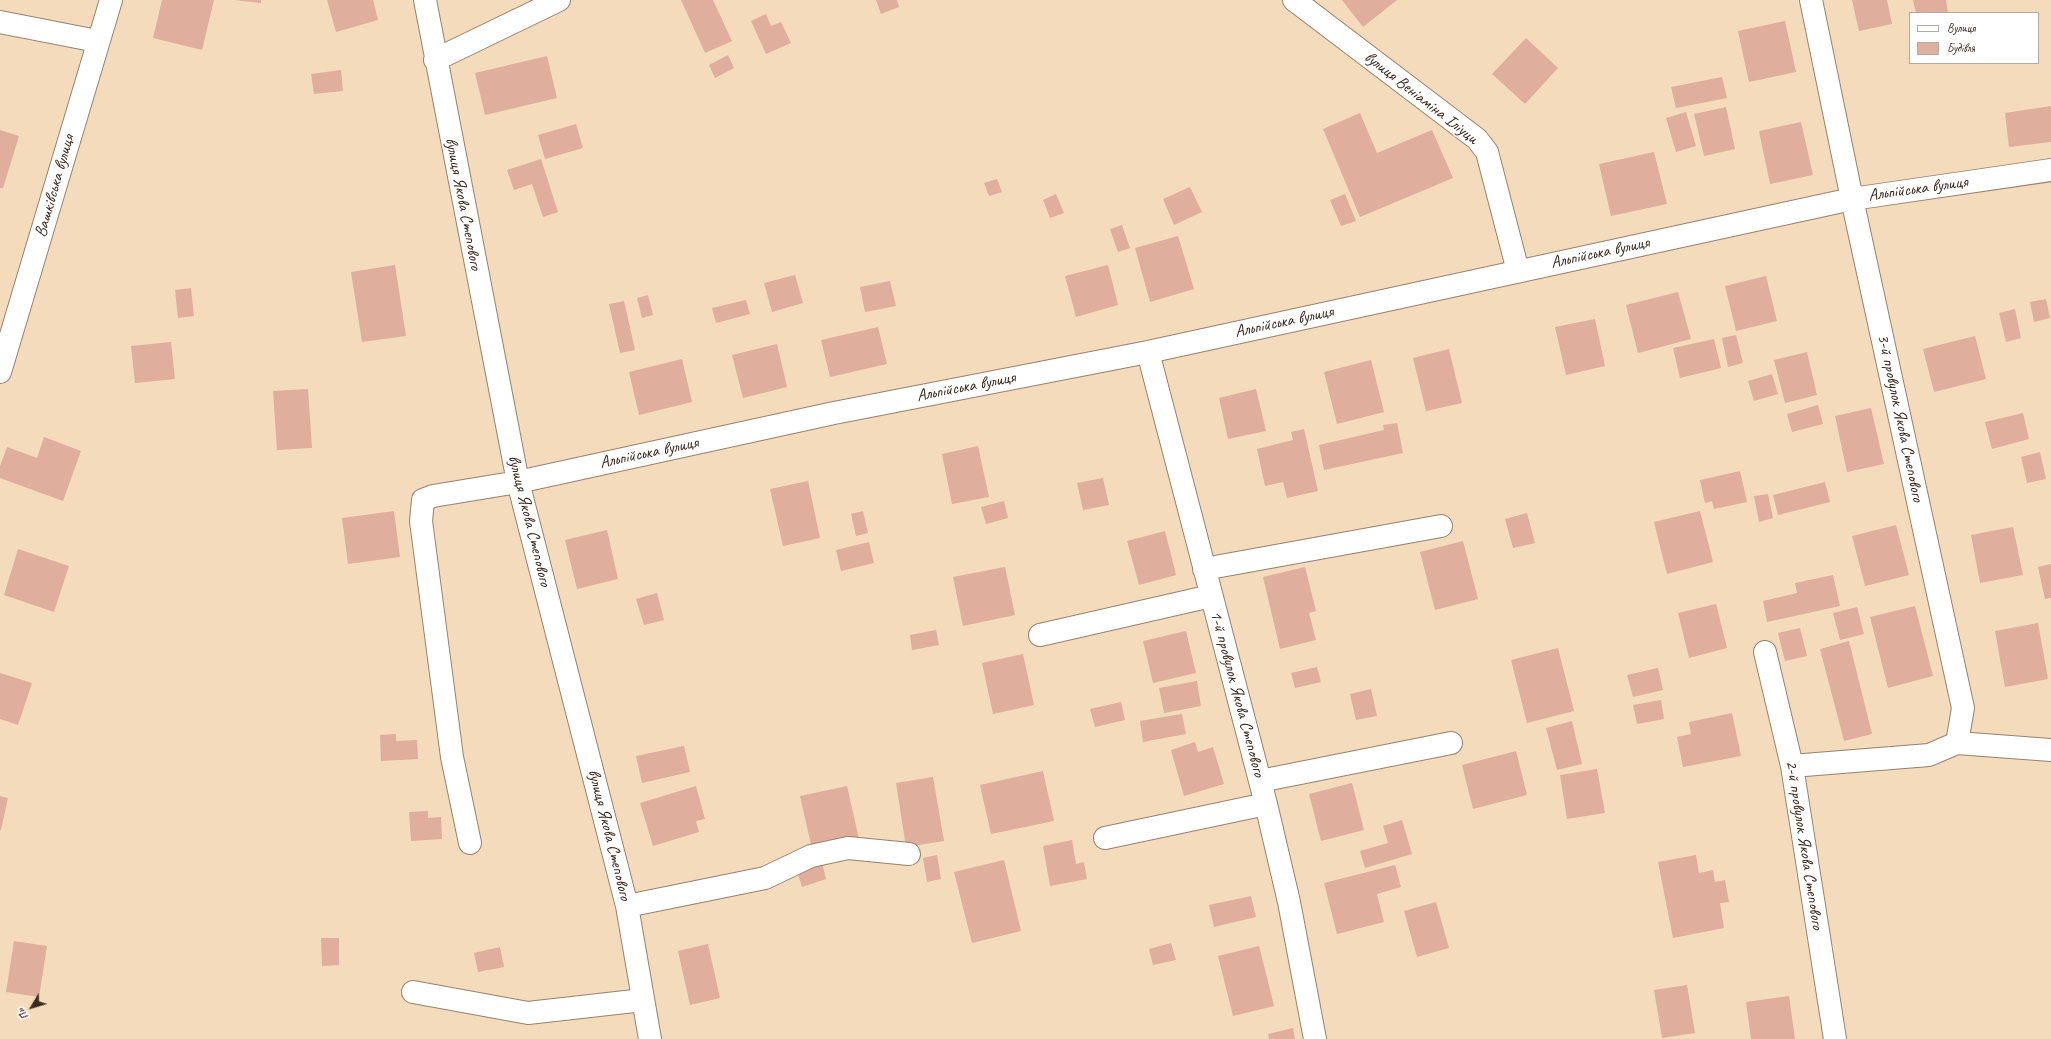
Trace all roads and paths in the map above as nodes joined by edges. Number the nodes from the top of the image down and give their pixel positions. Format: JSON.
{"nodes":[{"id":1,"x":111,"y":0,"type":"edge"},
{"id":2,"x":425,"y":0,"type":"edge"},
{"id":3,"x":559,"y":0,"type":"edge"},
{"id":4,"x":1294,"y":0,"type":"edge"},
{"id":5,"x":1811,"y":0,"type":"edge"},
{"id":6,"x":0,"y":22,"type":"edge"},
{"id":7,"x":97,"y":41,"type":"junction"},
{"id":8,"x":435,"y":60,"type":"junction"},
{"id":9,"x":2051,"y":170,"type":"edge"},
{"id":10,"x":1852,"y":199,"type":"junction"},
{"id":11,"x":1518,"y":271,"type":"junction"},
{"id":12,"x":1148,"y":352,"type":"junction"},
{"id":13,"x":0,"y":372,"type":"edge"},
{"id":14,"x":518,"y":482,"type":"junction"},
{"id":15,"x":1441,"y":526,"type":"dead end"},
{"id":16,"x":1204,"y":569,"type":"junction"},
{"id":17,"x":1211,"y":596,"type":"junction"},
{"id":18,"x":1040,"y":635,"type":"dead end"},
{"id":19,"x":1765,"y":652,"type":"dead end"},
{"id":20,"x":1452,"y":743,"type":"dead end"},
{"id":21,"x":1957,"y":743,"type":"junction"},
{"id":22,"x":2051,"y":750,"type":"edge"},
{"id":23,"x":1792,"y":766,"type":"junction"},
{"id":24,"x":1260,"y":781,"type":"junction"},
{"id":25,"x":1266,"y":804,"type":"junction"},
{"id":26,"x":1105,"y":838,"type":"dead end"},
{"id":27,"x":470,"y":843,"type":"dead end"},
{"id":28,"x":909,"y":854,"type":"dead end"},
{"id":29,"x":627,"y":906,"type":"junction"},
{"id":30,"x":413,"y":992,"type":"dead end"},
{"id":31,"x":643,"y":1000,"type":"junction"},
{"id":32,"x":650,"y":1039,"type":"edge"},
{"id":33,"x":1315,"y":1039,"type":"edge"},
{"id":34,"x":1835,"y":1039,"type":"edge"}],
"edges":[{"from":1,"to":7,"type":"street","name":"Вашківська вулиця"},
{"from":2,"to":8,"type":"street","name":"вулиця Якова Степового"},
{"from":3,"to":8,"type":"street"},
{"from":4,"to":11,"type":"street","name":"вулиця Веніаміна Іліуци"},
{"from":5,"to":10,"type":"street","name":"3-й провулок Якова Степового"},
{"from":6,"to":7,"type":"street"},
{"from":7,"to":13,"type":"street","name":"Вашківська вулиця"},
{"from":8,"to":14,"type":"street","name":"вулиця Якова Степового"},
{"from":9,"to":10,"type":"street","name":"Альпійська вулиця"},
{"from":10,"to":11,"type":"street","name":"Альпійська вулиця"},
{"from":10,"to":21,"type":"street","name":"3-й провулок Якова Степового"},
{"from":11,"to":12,"type":"street","name":"Альпійська вулиця"},
{"from":12,"to":14,"type":"street","name":"Альпійська вулиця"},
{"from":12,"to":16,"type":"street","name":"1-й провулок Якова Степового"},
{"from":14,"to":27,"type":"street","name":"Альпійська вулиця"},
{"from":14,"to":29,"type":"street","name":"вулиця Якова Степового"},
{"from":15,"to":16,"type":"street"},
{"from":16,"to":17,"type":"street","name":"1-й провулок Якова Степового"},
{"from":17,"to":18,"type":"street"},
{"from":17,"to":24,"type":"street","name":"1-й провулок Якова Степового"},
{"from":19,"to":23,"type":"street","name":"2-й провулок Якова Степового"},
{"from":20,"to":24,"type":"street"},
{"from":21,"to":22,"type":"street"},
{"from":21,"to":23,"type":"street"},
{"from":23,"to":34,"type":"street","name":"2-й провулок Якова Степового"},
{"from":24,"to":25,"type":"street","name":"1-й провулок Якова Степового"},
{"from":25,"to":26,"type":"street"},
{"from":25,"to":33,"type":"street","name":"1-й провулок Якова Степового"},
{"from":28,"to":29,"type":"street"},
{"from":29,"to":31,"type":"street","name":"вулиця Якова Степового"},
{"from":30,"to":31,"type":"street"},
{"from":31,"to":32,"type":"street","name":"вулиця Якова Степового"}]}
